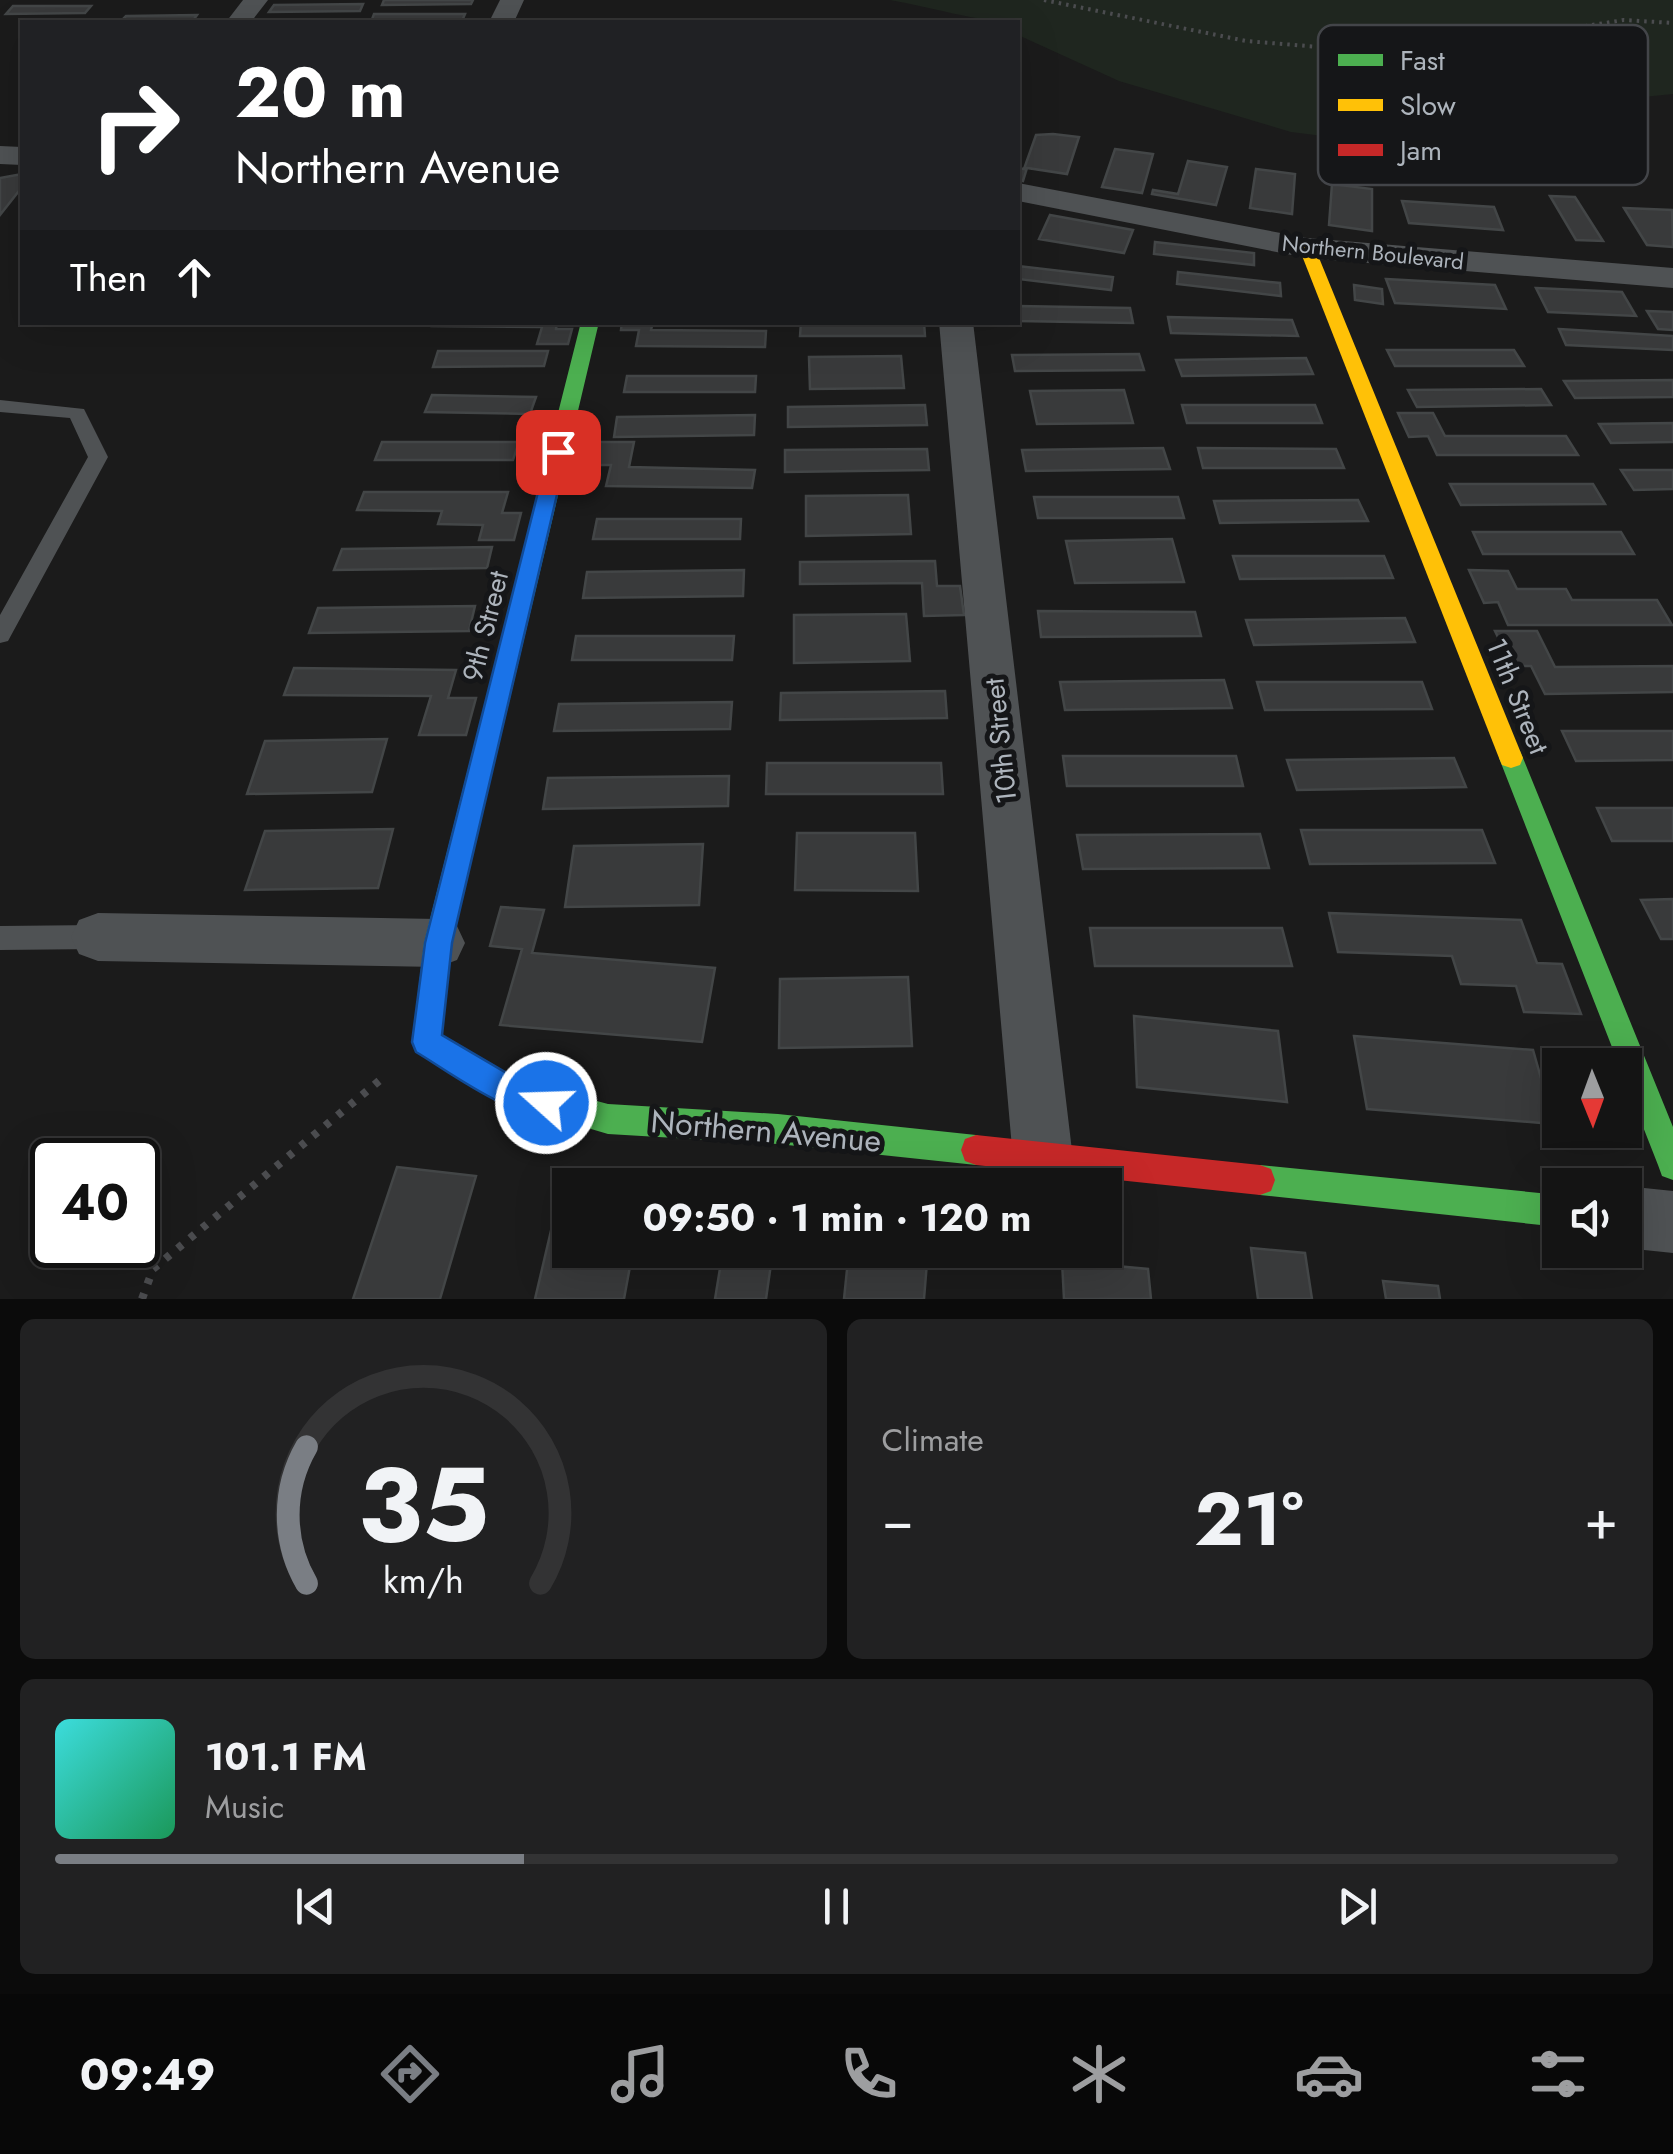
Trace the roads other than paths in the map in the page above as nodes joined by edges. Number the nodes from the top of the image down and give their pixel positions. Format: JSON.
{"nodes":[{"id":1,"x":256,"y":0,"type":"edge"},
{"id":2,"x":240,"y":20,"type":"edge"},
{"id":3,"x":1020,"y":192,"type":"edge"},
{"id":4,"x":1307,"y":248,"type":"junction"},
{"id":5,"x":1673,"y":278,"type":"edge"},
{"id":6,"x":589,"y":325,"type":"edge"},
{"id":7,"x":956,"y":325,"type":"edge"},
{"id":8,"x":0,"y":406,"type":"edge"},
{"id":9,"x":0,"y":635,"type":"edge"},
{"id":10,"x":98,"y":937,"type":"joint"},
{"id":11,"x":0,"y":938,"type":"edge"},
{"id":12,"x":438,"y":943,"type":"junction"},
{"id":13,"x":1044,"y":1158,"type":"junction"},
{"id":14,"x":1673,"y":1165,"type":"edge"},
{"id":15,"x":1542,"y":1209,"type":"edge"},
{"id":16,"x":1642,"y":1219,"type":"edge"},
{"id":17,"x":1673,"y":1222,"type":"edge"}],
"edges":[{"from":1,"to":2,"type":"street"},
{"from":3,"to":4,"type":"street","name":"Northern Boulevard"},
{"from":4,"to":5,"type":"street","name":"Northern Boulevard"},
{"from":4,"to":14,"type":"street","name":"11th Street"},
{"from":6,"to":12,"type":"street","name":"9th Street"},
{"from":7,"to":13,"type":"street","name":"10th Street"},
{"from":8,"to":9,"type":"lane"},
{"from":10,"to":11,"type":"lane"},
{"from":10,"to":12,"type":"street"},
{"from":12,"to":13,"type":"street","name":"Northern Avenue"},
{"from":13,"to":15,"type":"street","name":"Northern Avenue"},
{"from":16,"to":17,"type":"street"}]}
